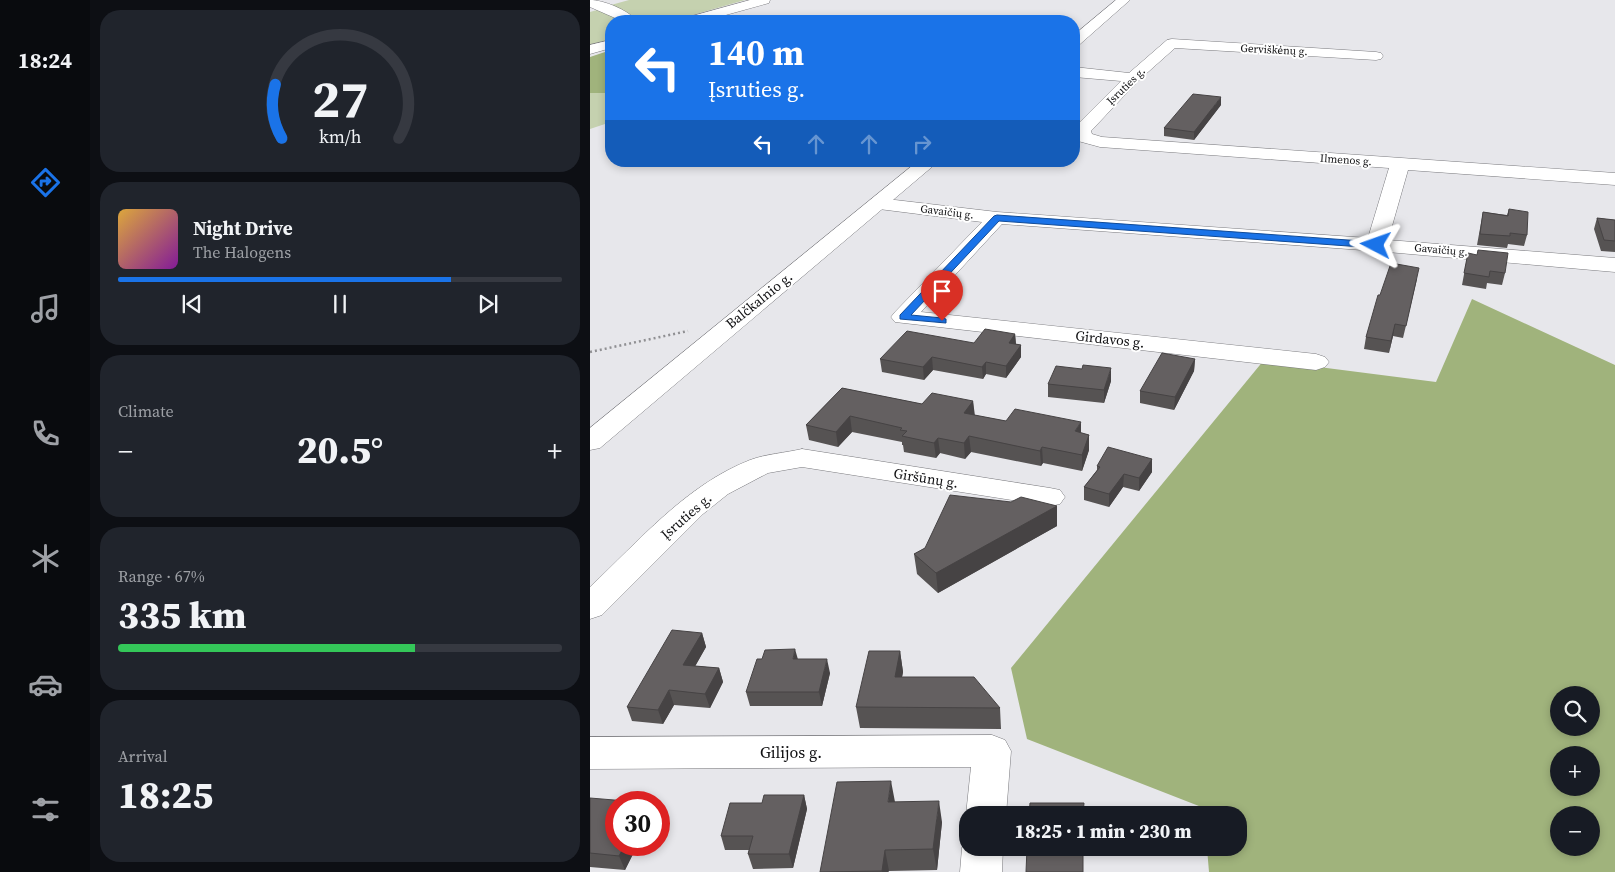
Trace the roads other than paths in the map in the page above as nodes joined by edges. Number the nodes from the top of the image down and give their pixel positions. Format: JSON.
{"nodes":[{"id":1,"x":764,"y":0,"type":"edge"},
{"id":2,"x":1124,"y":0,"type":"edge"},
{"id":3,"x":590,"y":2,"type":"edge"},
{"id":4,"x":622,"y":15,"type":"edge"},
{"id":5,"x":711,"y":15,"type":"edge"},
{"id":6,"x":1080,"y":37,"type":"edge"},
{"id":7,"x":1172,"y":44,"type":"joint"},
{"id":8,"x":605,"y":46,"type":"edge"},
{"id":9,"x":590,"y":50,"type":"edge"},
{"id":10,"x":1376,"y":56,"type":"dead end"},
{"id":11,"x":1080,"y":73,"type":"edge"},
{"id":12,"x":1133,"y":78,"type":"junction"},
{"id":13,"x":1082,"y":130,"type":"joint"},
{"id":14,"x":1400,"y":164,"type":"junction"},
{"id":15,"x":923,"y":167,"type":"edge"},
{"id":16,"x":1615,"y":179,"type":"edge"},
{"id":17,"x":878,"y":204,"type":"junction"},
{"id":18,"x":997,"y":218,"type":"junction"},
{"id":19,"x":1376,"y":245,"type":"junction"},
{"id":20,"x":1615,"y":265,"type":"edge"},
{"id":21,"x":1316,"y":362,"type":"dead end"},
{"id":22,"x":590,"y":442,"type":"edge"},
{"id":23,"x":802,"y":458,"type":"joint"},
{"id":24,"x":1050,"y":497,"type":"dead end"},
{"id":25,"x":590,"y":607,"type":"edge"},
{"id":26,"x":590,"y":753,"type":"edge"},
{"id":27,"x":987,"y":806,"type":"edge"},
{"id":28,"x":983,"y":856,"type":"edge"},
{"id":29,"x":981,"y":872,"type":"edge"}],
"edges":[{"from":1,"to":5,"type":"street"},
{"from":2,"to":6,"type":"street"},
{"from":3,"to":4,"type":"street"},
{"from":7,"to":10,"type":"street","name":"Gerviškėnų g."},
{"from":7,"to":12,"type":"street","name":"Įsruties g."},
{"from":8,"to":9,"type":"street"},
{"from":11,"to":12,"type":"street"},
{"from":12,"to":13,"type":"street","name":"Įsruties g."},
{"from":13,"to":14,"type":"street","name":"Ilmenos g."},
{"from":14,"to":16,"type":"street","name":"Ilmenos g."},
{"from":14,"to":19,"type":"street"},
{"from":15,"to":17,"type":"street","name":"Balčkalnio g."},
{"from":17,"to":18,"type":"street","name":"Gavaičių g."},
{"from":17,"to":22,"type":"street","name":"Balčkalnio g."},
{"from":18,"to":19,"type":"street","name":"Gavaičių g."},
{"from":18,"to":21,"type":"street","name":"Girdavos g."},
{"from":19,"to":20,"type":"street","name":"Gavaičių g."},
{"from":23,"to":24,"type":"street","name":"Giršūnų g."},
{"from":23,"to":25,"type":"street","name":"Įsruties g."},
{"from":26,"to":27,"type":"street","name":"Gilijos g."},
{"from":28,"to":29,"type":"street"}]}
